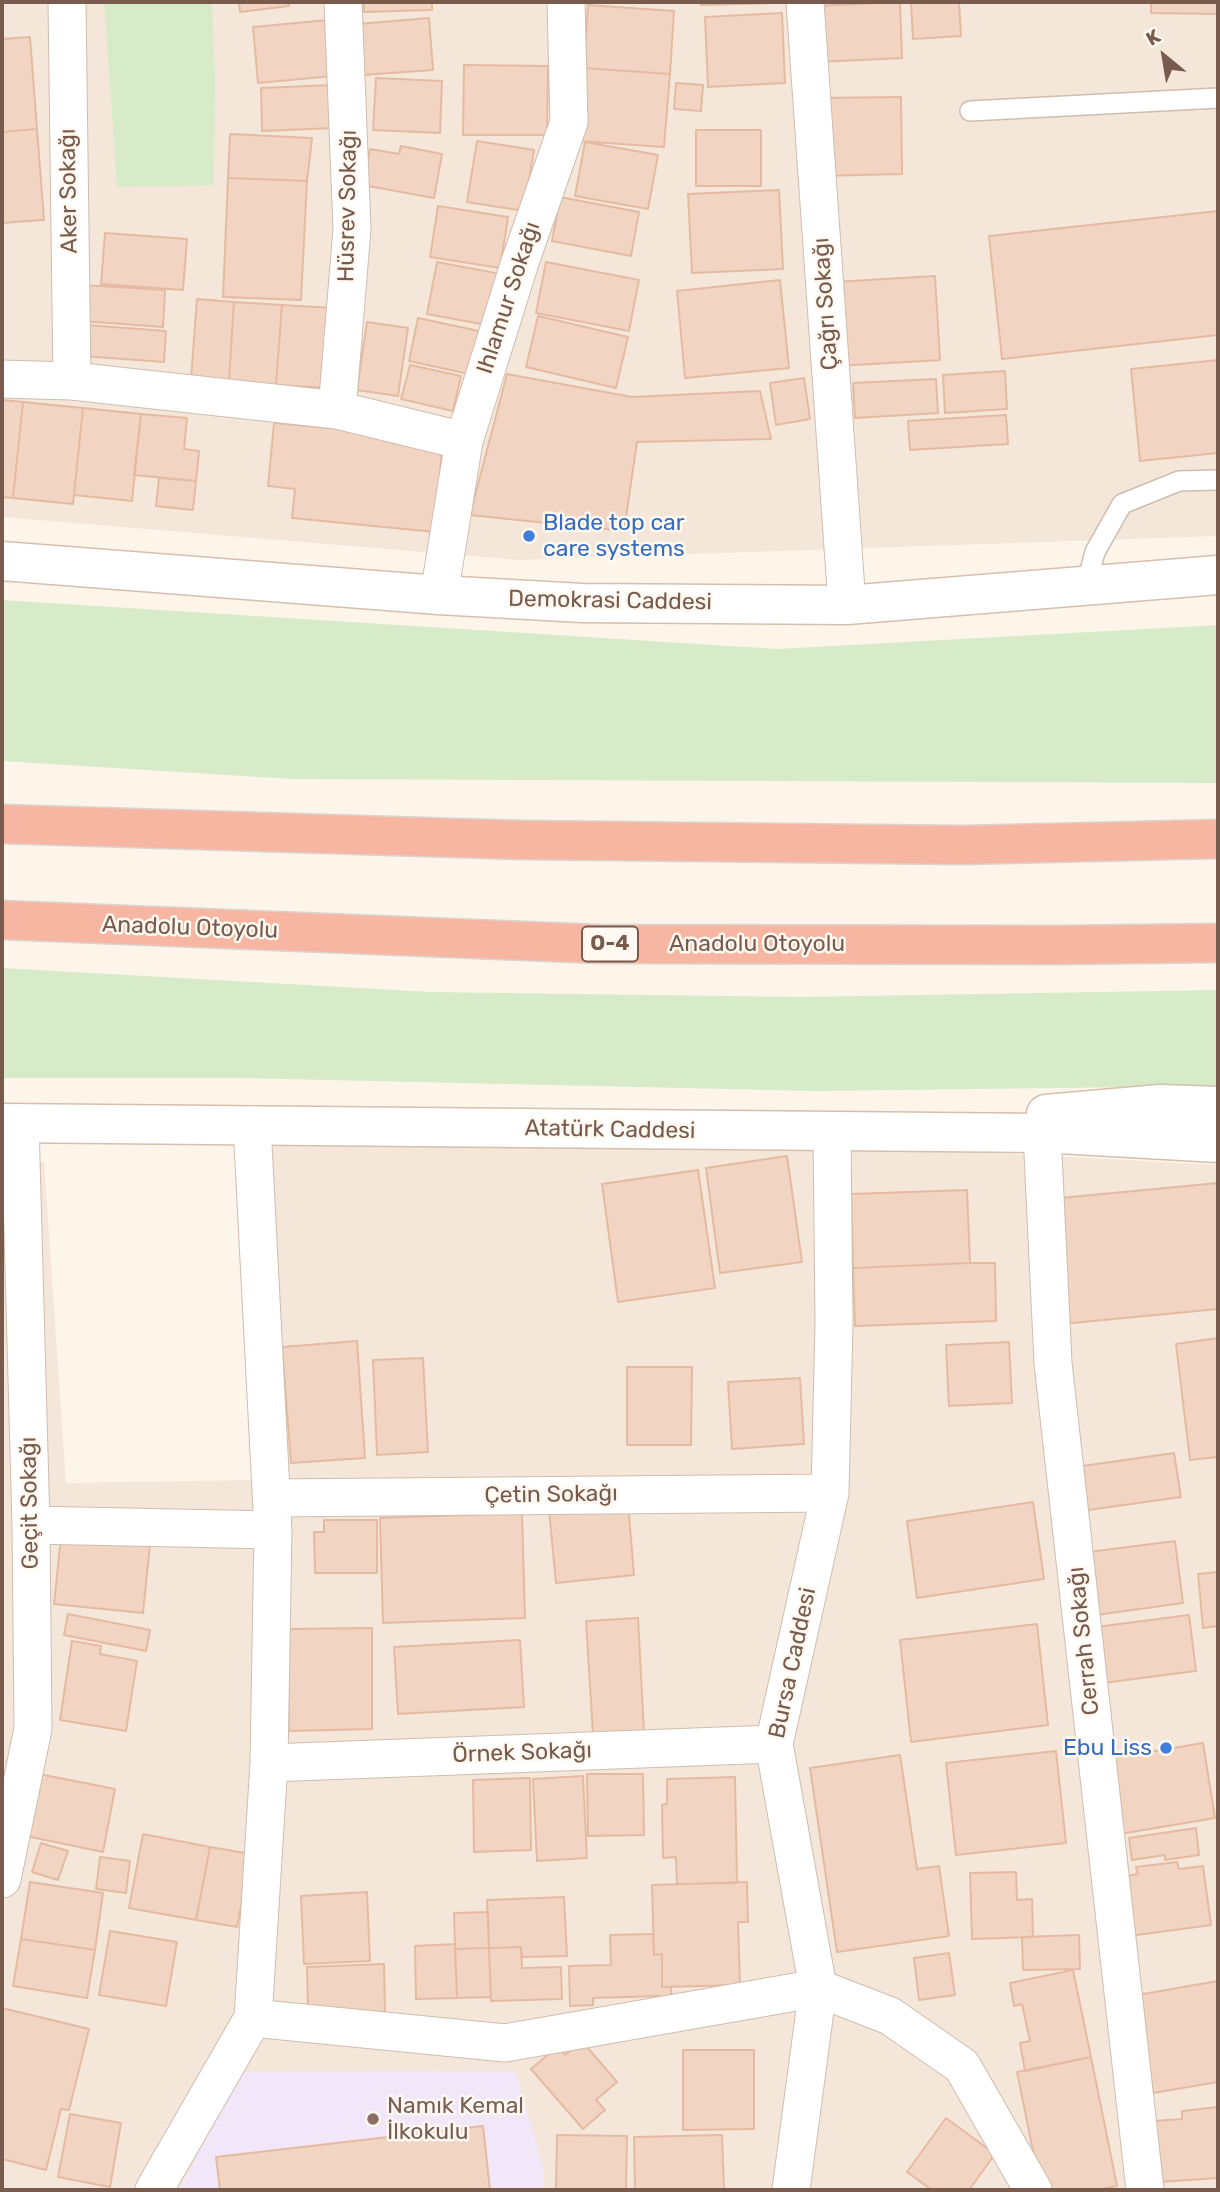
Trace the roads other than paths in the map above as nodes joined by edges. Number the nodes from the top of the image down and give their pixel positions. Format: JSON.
{"nodes":[{"id":1,"x":67,"y":2,"type":"edge"},
{"id":2,"x":343,"y":2,"type":"edge"},
{"id":3,"x":566,"y":2,"type":"edge"},
{"id":4,"x":805,"y":2,"type":"edge"},
{"id":5,"x":1218,"y":98,"type":"edge"},
{"id":6,"x":970,"y":111,"type":"dead end"},
{"id":7,"x":2,"y":379,"type":"edge"},
{"id":8,"x":72,"y":381,"type":"junction"},
{"id":9,"x":337,"y":410,"type":"junction"},
{"id":10,"x":464,"y":441,"type":"junction"},
{"id":11,"x":1218,"y":480,"type":"edge"},
{"id":12,"x":2,"y":561,"type":"edge"},
{"id":13,"x":1218,"y":575,"type":"edge"},
{"id":14,"x":1086,"y":586,"type":"junction"},
{"id":15,"x":439,"y":595,"type":"junction"},
{"id":16,"x":847,"y":605,"type":"junction"},
{"id":17,"x":2,"y":824,"type":"edge"},
{"id":18,"x":1218,"y":839,"type":"edge"},
{"id":19,"x":2,"y":920,"type":"edge"},
{"id":20,"x":1218,"y":943,"type":"edge"},
{"id":21,"x":1218,"y":1106,"type":"edge"},
{"id":22,"x":11,"y":1123,"type":"edge"},
{"id":23,"x":251,"y":1125,"type":"junction"},
{"id":24,"x":832,"y":1133,"type":"junction"},
{"id":25,"x":1042,"y":1133,"type":"junction"},
{"id":26,"x":1218,"y":1143,"type":"edge"},
{"id":27,"x":830,"y":1493,"type":"junction"},
{"id":28,"x":273,"y":1514,"type":"junction"},
{"id":29,"x":31,"y":1525,"type":"junction"},
{"id":30,"x":774,"y":1744,"type":"junction"},
{"id":31,"x":269,"y":1763,"type":"junction"},
{"id":32,"x":2,"y":1878,"type":"edge"},
{"id":33,"x":818,"y":1988,"type":"junction"},
{"id":34,"x":253,"y":2018,"type":"junction"},
{"id":35,"x":154,"y":2190,"type":"edge"},
{"id":36,"x":791,"y":2190,"type":"edge"},
{"id":37,"x":1033,"y":2190,"type":"edge"},
{"id":38,"x":1145,"y":2190,"type":"edge"}],
"edges":[{"from":1,"to":8,"type":"street","name":"Aker Sokağı"},
{"from":2,"to":9,"type":"street","name":"Hüsrev Sokağı"},
{"from":3,"to":10,"type":"street","name":"Ihlamur Sokağı"},
{"from":4,"to":16,"type":"street","name":"Çağrı Sokağı"},
{"from":5,"to":6,"type":"lane"},
{"from":7,"to":8,"type":"street"},
{"from":8,"to":9,"type":"street"},
{"from":9,"to":10,"type":"street"},
{"from":10,"to":15,"type":"street","name":"Ihlamur Sokağı"},
{"from":11,"to":14,"type":"lane"},
{"from":12,"to":15,"type":"street","name":"Demokrasi Caddesi"},
{"from":13,"to":14,"type":"street","name":"Demokrasi Caddesi"},
{"from":14,"to":16,"type":"street","name":"Demokrasi Caddesi"},
{"from":15,"to":16,"type":"street","name":"Demokrasi Caddesi"},
{"from":17,"to":18,"type":"highway"},
{"from":19,"to":20,"type":"highway","name":"Anadolu Otoyolu","number":"O-4"},
{"from":21,"to":24,"type":"street"},
{"from":22,"to":23,"type":"street","name":"Atatürk Caddesi"},
{"from":22,"to":29,"type":"street","name":"Geçit Sokağı"},
{"from":23,"to":24,"type":"street","name":"Atatürk Caddesi"},
{"from":23,"to":28,"type":"street"},
{"from":24,"to":25,"type":"street","name":"Atatürk Caddesi"},
{"from":24,"to":27,"type":"street","name":"Bursa Caddesi"},
{"from":25,"to":26,"type":"street","name":"Atatürk Caddesi"},
{"from":25,"to":38,"type":"street","name":"Cerrah Sokağı"},
{"from":27,"to":28,"type":"street","name":"Çetin Sokağı"},
{"from":27,"to":30,"type":"street","name":"Bursa Caddesi"},
{"from":28,"to":29,"type":"street","name":"Çetin Sokağı"},
{"from":28,"to":31,"type":"street"},
{"from":29,"to":32,"type":"street","name":"Geçit Sokağı"},
{"from":30,"to":31,"type":"street","name":"Örnek Sokağı"},
{"from":30,"to":33,"type":"street","name":"Bursa Caddesi"},
{"from":31,"to":34,"type":"street"},
{"from":33,"to":34,"type":"street"},
{"from":33,"to":36,"type":"street","name":"Bursa Caddesi"},
{"from":33,"to":37,"type":"street"},
{"from":34,"to":35,"type":"street"}]}
